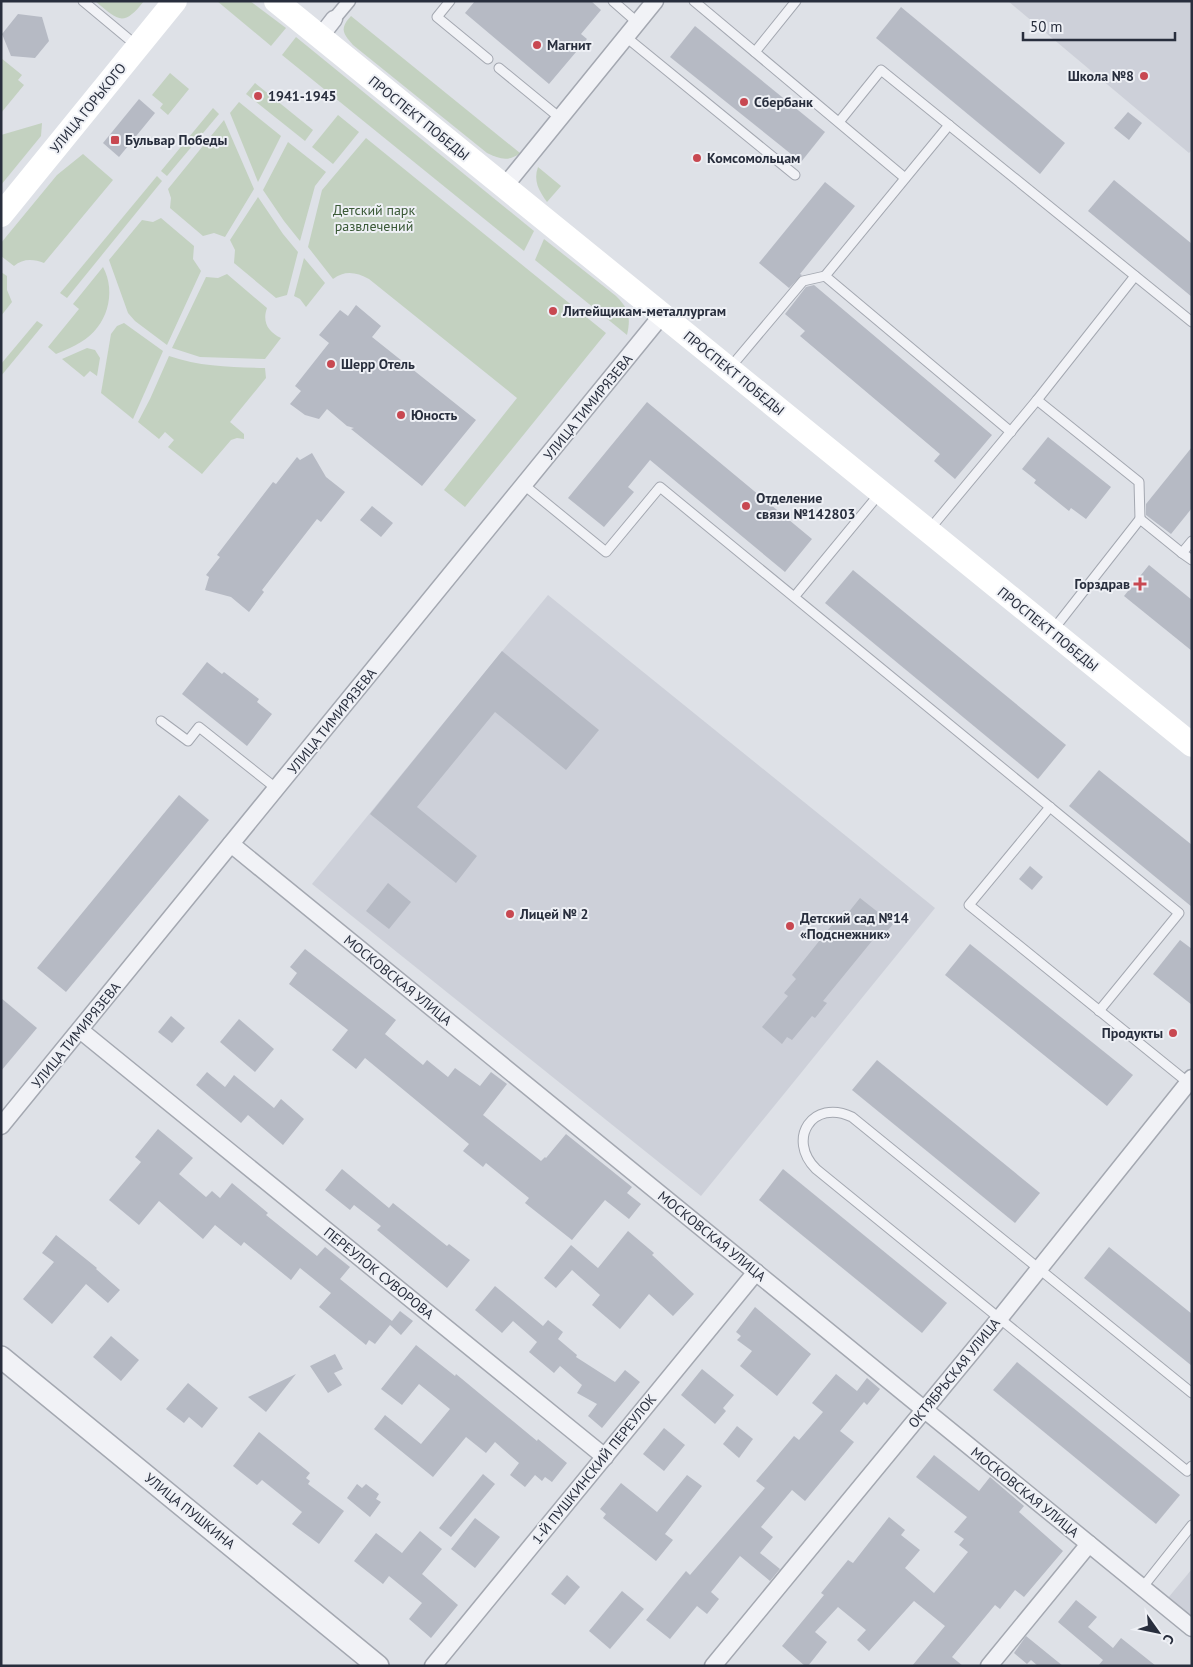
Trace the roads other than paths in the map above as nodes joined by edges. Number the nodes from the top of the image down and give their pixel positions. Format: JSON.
{"nodes":[{"id":1,"x":83,"y":1,"type":"edge"},
{"id":2,"x":175,"y":1,"type":"edge"},
{"id":3,"x":276,"y":1,"type":"edge"},
{"id":4,"x":349,"y":1,"type":"edge"},
{"id":5,"x":450,"y":1,"type":"edge"},
{"id":6,"x":613,"y":1,"type":"edge"},
{"id":7,"x":655,"y":1,"type":"edge"},
{"id":8,"x":694,"y":1,"type":"edge"},
{"id":9,"x":796,"y":1,"type":"edge"},
{"id":10,"x":638,"y":22,"type":"junction"},
{"id":11,"x":327,"y":28,"type":"junction"},
{"id":12,"x":626,"y":37,"type":"junction"},
{"id":13,"x":138,"y":47,"type":"junction"},
{"id":14,"x":754,"y":52,"type":"junction"},
{"id":15,"x":488,"y":59,"type":"dead end"},
{"id":16,"x":498,"y":68,"type":"dead end"},
{"id":17,"x":560,"y":118,"type":"junction"},
{"id":18,"x":839,"y":122,"type":"junction"},
{"id":19,"x":949,"y":125,"type":"junction"},
{"id":20,"x":795,"y":175,"type":"dead end"},
{"id":21,"x":905,"y":178,"type":"junction"},
{"id":22,"x":504,"y":187,"type":"junction"},
{"id":23,"x":1,"y":216,"type":"edge"},
{"id":24,"x":824,"y":276,"type":"junction"},
{"id":25,"x":1135,"y":276,"type":"junction"},
{"id":26,"x":662,"y":315,"type":"junction"},
{"id":27,"x":1192,"y":322,"type":"edge"},
{"id":28,"x":729,"y":370,"type":"junction"},
{"id":29,"x":1037,"y":400,"type":"junction"},
{"id":30,"x":1011,"y":432,"type":"junction"},
{"id":31,"x":524,"y":485,"type":"junction"},
{"id":32,"x":881,"y":493,"type":"junction"},
{"id":33,"x":1140,"y":519,"type":"junction"},
{"id":34,"x":928,"y":531,"type":"junction"},
{"id":35,"x":1192,"y":541,"type":"edge"},
{"id":36,"x":1182,"y":552,"type":"junction"},
{"id":37,"x":1192,"y":560,"type":"edge"},
{"id":38,"x":795,"y":596,"type":"junction"},
{"id":39,"x":1052,"y":632,"type":"junction"},
{"id":40,"x":161,"y":721,"type":"dead end"},
{"id":41,"x":1192,"y":745,"type":"edge"},
{"id":42,"x":276,"y":789,"type":"junction"},
{"id":43,"x":1050,"y":807,"type":"junction"},
{"id":44,"x":231,"y":844,"type":"junction"},
{"id":45,"x":1099,"y":1011,"type":"junction"},
{"id":46,"x":80,"y":1030,"type":"junction"},
{"id":47,"x":1190,"y":1083,"type":"edge"},
{"id":48,"x":1,"y":1126,"type":"edge"},
{"id":49,"x":1039,"y":1269,"type":"junction"},
{"id":50,"x":756,"y":1272,"type":"junction"},
{"id":51,"x":998,"y":1319,"type":"junction"},
{"id":52,"x":1,"y":1357,"type":"edge"},
{"id":53,"x":1192,"y":1393,"type":"edge"},
{"id":54,"x":924,"y":1410,"type":"junction"},
{"id":55,"x":604,"y":1457,"type":"junction"},
{"id":56,"x":1192,"y":1466,"type":"edge"},
{"id":57,"x":1192,"y":1526,"type":"edge"},
{"id":58,"x":1089,"y":1544,"type":"junction"},
{"id":59,"x":1142,"y":1588,"type":"junction"},
{"id":60,"x":1192,"y":1628,"type":"edge"},
{"id":61,"x":378,"y":1666,"type":"edge"},
{"id":62,"x":433,"y":1666,"type":"edge"},
{"id":63,"x":713,"y":1666,"type":"edge"},
{"id":64,"x":989,"y":1666,"type":"edge"}],
"edges":[{"from":1,"to":13,"type":"lane"},
{"from":2,"to":13,"type":"main road","name":"УЛИЦА ГОРЬКОГО"},
{"from":3,"to":11,"type":"main road","name":"ПРОСПЕКТ ПОБЕДЫ"},
{"from":4,"to":11,"type":"street"},
{"from":5,"to":15,"type":"lane"},
{"from":6,"to":10,"type":"lane"},
{"from":7,"to":10,"type":"street"},
{"from":8,"to":14,"type":"lane"},
{"from":9,"to":14,"type":"lane"},
{"from":10,"to":12,"type":"street"},
{"from":11,"to":22,"type":"main road","name":"ПРОСПЕКТ ПОБЕДЫ"},
{"from":12,"to":17,"type":"street"},
{"from":12,"to":20,"type":"lane"},
{"from":13,"to":23,"type":"main road","name":"УЛИЦА ГОРЬКОГО"},
{"from":14,"to":18,"type":"lane"},
{"from":16,"to":17,"type":"lane"},
{"from":17,"to":22,"type":"street"},
{"from":18,"to":19,"type":"lane"},
{"from":18,"to":21,"type":"lane"},
{"from":19,"to":21,"type":"lane"},
{"from":19,"to":25,"type":"lane"},
{"from":21,"to":24,"type":"lane"},
{"from":22,"to":26,"type":"main road","name":"ПРОСПЕКТ ПОБЕДЫ"},
{"from":24,"to":28,"type":"lane"},
{"from":24,"to":30,"type":"lane"},
{"from":25,"to":27,"type":"lane"},
{"from":25,"to":29,"type":"lane"},
{"from":26,"to":28,"type":"main road","name":"ПРОСПЕКТ ПОБЕДЫ"},
{"from":26,"to":31,"type":"street","name":"УЛИЦА ТИМИРЯЗЕВА"},
{"from":28,"to":32,"type":"main road","name":"ПРОСПЕКТ ПОБЕДЫ"},
{"from":29,"to":30,"type":"lane"},
{"from":29,"to":33,"type":"lane"},
{"from":30,"to":34,"type":"lane"},
{"from":31,"to":38,"type":"lane"},
{"from":31,"to":42,"type":"street","name":"УЛИЦА ТИМИРЯЗЕВА"},
{"from":32,"to":34,"type":"main road","name":"ПРОСПЕКТ ПОБЕДЫ"},
{"from":32,"to":38,"type":"lane"},
{"from":33,"to":36,"type":"lane"},
{"from":33,"to":39,"type":"lane"},
{"from":34,"to":39,"type":"main road","name":"ПРОСПЕКТ ПОБЕДЫ"},
{"from":35,"to":36,"type":"lane"},
{"from":36,"to":37,"type":"lane"},
{"from":38,"to":43,"type":"lane"},
{"from":39,"to":41,"type":"main road","name":"ПРОСПЕКТ ПОБЕДЫ"},
{"from":40,"to":42,"type":"lane"},
{"from":42,"to":44,"type":"street","name":"УЛИЦА ТИМИРЯЗЕВА"},
{"from":43,"to":45,"type":"lane"},
{"from":43,"to":45,"type":"lane"},
{"from":44,"to":46,"type":"street","name":"УЛИЦА ТИМИРЯЗЕВА"},
{"from":44,"to":50,"type":"street","name":"МОСКОВСКАЯ УЛИЦА"},
{"from":45,"to":47,"type":"lane"},
{"from":46,"to":48,"type":"street","name":"УЛИЦА ТИМИРЯЗЕВА"},
{"from":46,"to":55,"type":"street","name":"ПЕРЕУЛОК СУВОРОВА"},
{"from":47,"to":49,"type":"street","name":"ОКТЯБРЬСКАЯ УЛИЦА"},
{"from":49,"to":51,"type":"street","name":"ОКТЯБРЬСКАЯ УЛИЦА"},
{"from":49,"to":51,"type":"lane"},
{"from":49,"to":53,"type":"lane"},
{"from":50,"to":54,"type":"street","name":"МОСКОВСКАЯ УЛИЦА"},
{"from":50,"to":55,"type":"street","name":"1-Й ПУШКИНСКИЙ ПЕРЕУЛОК"},
{"from":51,"to":54,"type":"street","name":"ОКТЯБРЬСКАЯ УЛИЦА"},
{"from":51,"to":56,"type":"lane"},
{"from":52,"to":61,"type":"street","name":"УЛИЦА ПУШКИНА"},
{"from":54,"to":58,"type":"street","name":"МОСКОВСКАЯ УЛИЦА"},
{"from":54,"to":63,"type":"street","name":"ОКТЯБРЬСКАЯ УЛИЦА"},
{"from":55,"to":62,"type":"street","name":"1-Й ПУШКИНСКИЙ ПЕРЕУЛОК"},
{"from":57,"to":59,"type":"lane"},
{"from":58,"to":59,"type":"street","name":"МОСКОВСКАЯ УЛИЦА"},
{"from":58,"to":64,"type":"street"},
{"from":59,"to":60,"type":"street","name":"МОСКОВСКАЯ УЛИЦА"}]}
